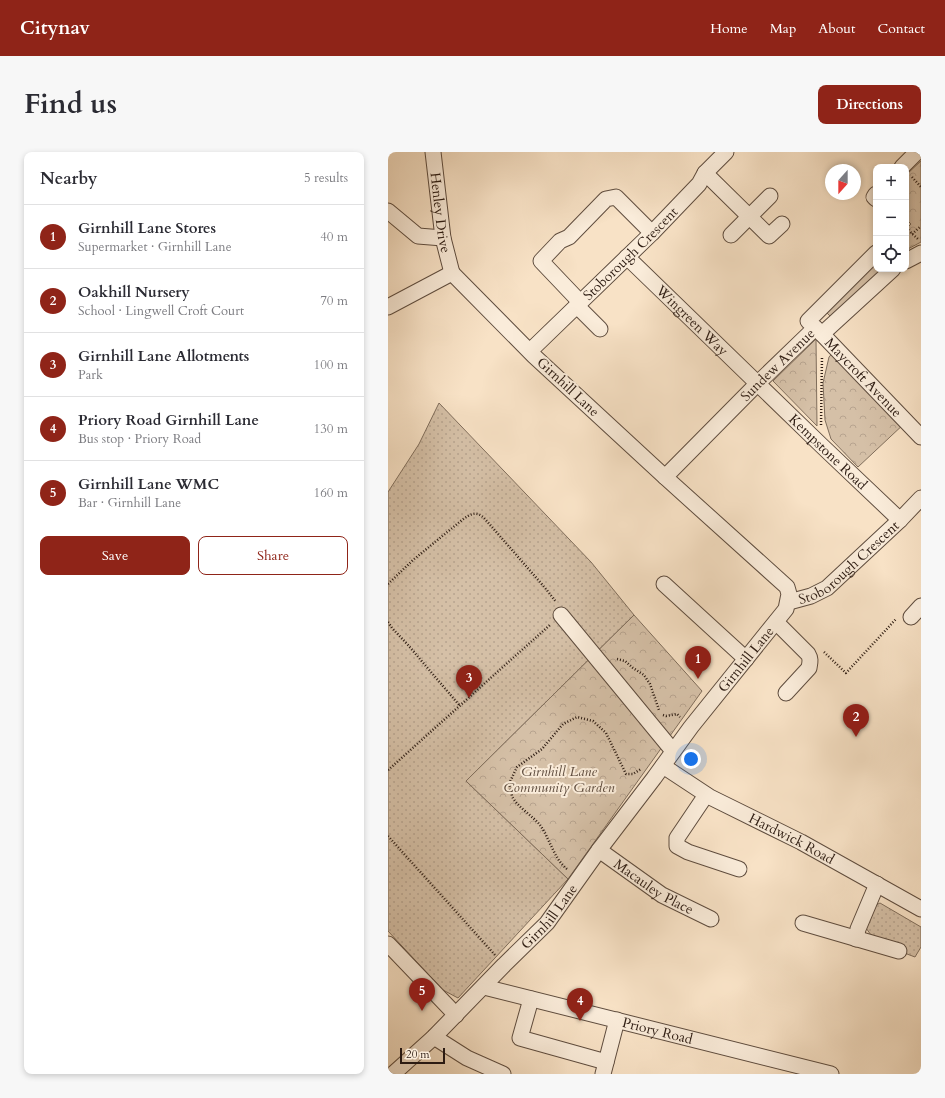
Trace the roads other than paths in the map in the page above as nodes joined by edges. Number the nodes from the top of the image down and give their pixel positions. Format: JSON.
{"nodes":[{"id":1,"x":726,"y":152,"type":"edge"},
{"id":2,"x":917,"y":152,"type":"edge"},
{"id":3,"x":435,"y":153,"type":"edge"},
{"id":4,"x":909,"y":164,"type":"edge"},
{"id":5,"x":705,"y":173,"type":"junction"},
{"id":6,"x":770,"y":196,"type":"dead end"},
{"id":7,"x":388,"y":211,"type":"edge"},
{"id":8,"x":750,"y":217,"type":"junction"},
{"id":9,"x":782,"y":224,"type":"dead end"},
{"id":10,"x":652,"y":233,"type":"junction"},
{"id":11,"x":731,"y":235,"type":"dead end"},
{"id":12,"x":443,"y":238,"type":"junction"},
{"id":13,"x":921,"y":253,"type":"edge"},
{"id":14,"x":873,"y":256,"type":"edge"},
{"id":15,"x":627,"y":257,"type":"junction"},
{"id":16,"x":909,"y":259,"type":"edge"},
{"id":17,"x":890,"y":272,"type":"edge"},
{"id":18,"x":452,"y":273,"type":"junction"},
{"id":19,"x":578,"y":304,"type":"junction"},
{"id":20,"x":388,"y":307,"type":"edge"},
{"id":21,"x":600,"y":329,"type":"dead end"},
{"id":22,"x":819,"y":331,"type":"junction"},
{"id":23,"x":530,"y":351,"type":"junction"},
{"id":24,"x":758,"y":383,"type":"junction"},
{"id":25,"x":921,"y":437,"type":"edge"},
{"id":26,"x":666,"y":477,"type":"junction"},
{"id":27,"x":921,"y":498,"type":"edge"},
{"id":28,"x":900,"y":520,"type":"junction"},
{"id":29,"x":664,"y":584,"type":"dead end"},
{"id":30,"x":789,"y":602,"type":"junction"},
{"id":31,"x":561,"y":615,"type":"road end"},
{"id":32,"x":776,"y":622,"type":"junction"},
{"id":33,"x":746,"y":659,"type":"junction"},
{"id":34,"x":786,"y":693,"type":"dead end"},
{"id":35,"x":673,"y":751,"type":"junction"},
{"id":36,"x":658,"y":772,"type":"junction"},
{"id":37,"x":706,"y":795,"type":"junction"},
{"id":38,"x":599,"y":850,"type":"junction"},
{"id":39,"x":739,"y":870,"type":"dead end"},
{"id":40,"x":877,"y":884,"type":"junction"},
{"id":41,"x":921,"y":909,"type":"edge"},
{"id":42,"x":711,"y":919,"type":"dead end"},
{"id":43,"x":803,"y":923,"type":"dead end"},
{"id":44,"x":856,"y":939,"type":"junction"},
{"id":45,"x":388,"y":944,"type":"edge"},
{"id":46,"x":899,"y":951,"type":"dead end"},
{"id":47,"x":484,"y":987,"type":"junction"},
{"id":48,"x":531,"y":999,"type":"junction"},
{"id":49,"x":456,"y":1015,"type":"junction"},
{"id":50,"x":617,"y":1020,"type":"junction"},
{"id":51,"x":434,"y":1037,"type":"junction"},
{"id":52,"x":604,"y":1068,"type":"edge"},
{"id":53,"x":393,"y":1074,"type":"edge"},
{"id":54,"x":503,"y":1074,"type":"edge"},
{"id":55,"x":831,"y":1074,"type":"edge"}],
"edges":[{"from":1,"to":5,"type":"street","name":"Stoborough Crescent"},
{"from":2,"to":4,"type":"street"},
{"from":3,"to":12,"type":"street","name":"Henley Drive"},
{"from":5,"to":8,"type":"street"},
{"from":5,"to":10,"type":"street","name":"Stoborough Crescent"},
{"from":6,"to":8,"type":"street"},
{"from":7,"to":12,"type":"street"},
{"from":8,"to":9,"type":"street"},
{"from":8,"to":11,"type":"street"},
{"from":10,"to":15,"type":"street","name":"Stoborough Crescent"},
{"from":10,"to":19,"type":"street"},
{"from":12,"to":18,"type":"street","name":"Henley Drive"},
{"from":13,"to":16,"type":"street"},
{"from":14,"to":22,"type":"street","name":"Sundew Avenue"},
{"from":15,"to":19,"type":"street","name":"Stoborough Crescent"},
{"from":15,"to":24,"type":"street","name":"Wingreen Way"},
{"from":17,"to":22,"type":"street"},
{"from":18,"to":20,"type":"street"},
{"from":18,"to":23,"type":"street","name":"Girnhill Lane"},
{"from":19,"to":21,"type":"street"},
{"from":19,"to":23,"type":"street","name":"Stoborough Crescent"},
{"from":22,"to":24,"type":"street","name":"Sundew Avenue"},
{"from":22,"to":25,"type":"street","name":"Maycroft Avenue"},
{"from":23,"to":26,"type":"street","name":"Girnhill Lane"},
{"from":24,"to":26,"type":"street","name":"Sundew Avenue"},
{"from":24,"to":28,"type":"street","name":"Kempstone Road"},
{"from":26,"to":30,"type":"street","name":"Girnhill Lane"},
{"from":27,"to":28,"type":"street","name":"Stoborough Crescent"},
{"from":28,"to":30,"type":"street","name":"Stoborough Crescent"},
{"from":29,"to":33,"type":"street"},
{"from":30,"to":32,"type":"street","name":"Girnhill Lane"},
{"from":31,"to":35,"type":"street"},
{"from":32,"to":33,"type":"street","name":"Girnhill Lane"},
{"from":32,"to":34,"type":"street"},
{"from":33,"to":35,"type":"street","name":"Girnhill Lane"},
{"from":35,"to":36,"type":"street","name":"Girnhill Lane"},
{"from":36,"to":37,"type":"street","name":"Hardwick Road"},
{"from":36,"to":38,"type":"street","name":"Girnhill Lane"},
{"from":37,"to":39,"type":"street"},
{"from":37,"to":40,"type":"street","name":"Hardwick Road"},
{"from":38,"to":42,"type":"street","name":"Macauley Place"},
{"from":38,"to":47,"type":"street","name":"Girnhill Lane"},
{"from":40,"to":41,"type":"street","name":"Hardwick Road"},
{"from":40,"to":44,"type":"street"},
{"from":43,"to":44,"type":"street"},
{"from":44,"to":46,"type":"street"},
{"from":45,"to":49,"type":"street"},
{"from":47,"to":48,"type":"street","name":"Priory Road"},
{"from":47,"to":49,"type":"street","name":"Girnhill Lane"},
{"from":48,"to":50,"type":"street","name":"Priory Road"},
{"from":48,"to":52,"type":"street"},
{"from":49,"to":51,"type":"street","name":"Girnhill Lane"},
{"from":50,"to":52,"type":"street"},
{"from":50,"to":55,"type":"street","name":"Priory Road"},
{"from":51,"to":53,"type":"street","name":"Girnhill Lane"},
{"from":51,"to":54,"type":"street"}]}
